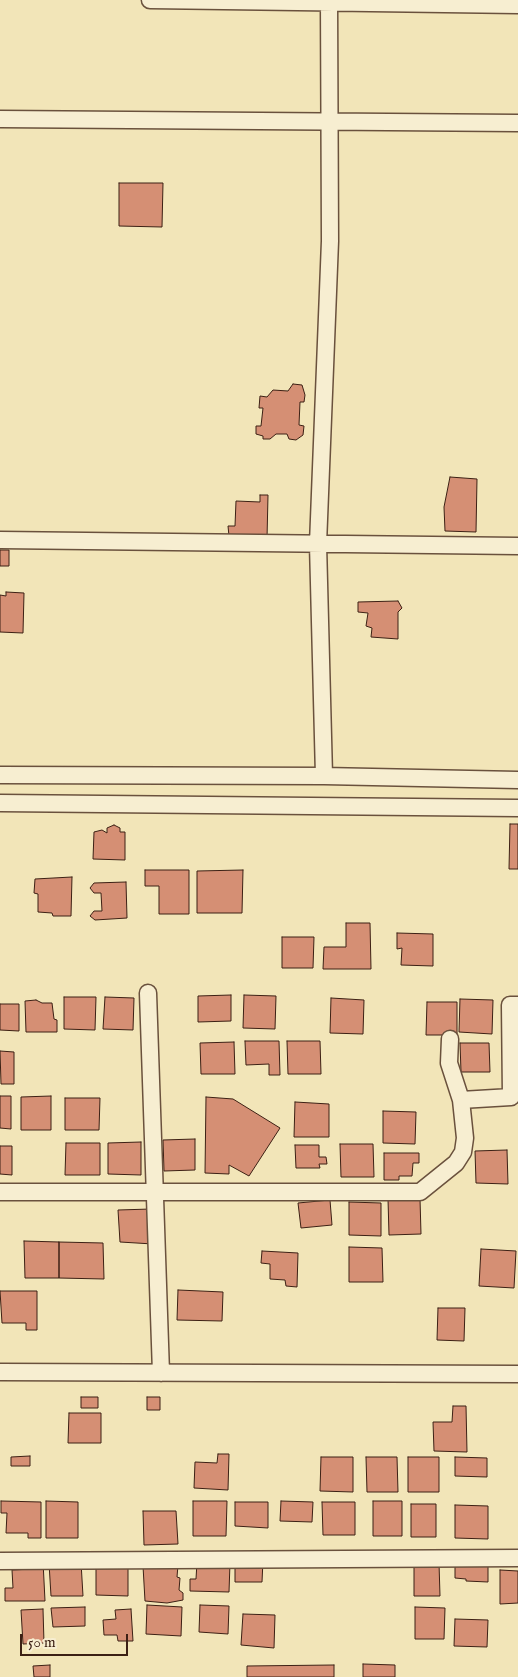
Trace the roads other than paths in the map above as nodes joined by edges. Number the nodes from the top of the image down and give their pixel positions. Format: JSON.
{"nodes":[{"id":1,"x":150,"y":0,"type":"edge"},
{"id":2,"x":329,"y":1,"type":"edge"},
{"id":3,"x":518,"y":5,"type":"edge"},
{"id":4,"x":0,"y":119,"type":"edge"},
{"id":5,"x":328,"y":121,"type":"junction"},
{"id":6,"x":518,"y":123,"type":"edge"},
{"id":7,"x":0,"y":540,"type":"edge"},
{"id":8,"x":318,"y":544,"type":"junction"},
{"id":9,"x":518,"y":546,"type":"edge"},
{"id":10,"x":0,"y":775,"type":"edge"},
{"id":11,"x":324,"y":776,"type":"junction"},
{"id":12,"x":490,"y":779,"type":"junction"},
{"id":13,"x":518,"y":780,"type":"edge"},
{"id":14,"x":0,"y":803,"type":"edge"},
{"id":15,"x":490,"y":807,"type":"junction"},
{"id":16,"x":518,"y":808,"type":"edge"},
{"id":17,"x":148,"y":993,"type":"dead end"},
{"id":18,"x":518,"y":1005,"type":"edge"},
{"id":19,"x":450,"y":1039,"type":"dead end"},
{"id":20,"x":460,"y":1100,"type":"junction"},
{"id":21,"x":0,"y":1192,"type":"edge"},
{"id":22,"x":154,"y":1194,"type":"junction"},
{"id":23,"x":0,"y":1372,"type":"edge"},
{"id":24,"x":161,"y":1373,"type":"junction"},
{"id":25,"x":518,"y":1374,"type":"edge"},
{"id":26,"x":518,"y":1558,"type":"edge"},
{"id":27,"x":0,"y":1561,"type":"edge"}],
"edges":[{"from":1,"to":2,"type":"street"},
{"from":2,"to":3,"type":"street"},
{"from":2,"to":5,"type":"street"},
{"from":4,"to":5,"type":"street"},
{"from":5,"to":6,"type":"street"},
{"from":5,"to":8,"type":"street"},
{"from":7,"to":8,"type":"street"},
{"from":8,"to":9,"type":"street"},
{"from":8,"to":11,"type":"street"},
{"from":10,"to":11,"type":"street"},
{"from":11,"to":12,"type":"street"},
{"from":12,"to":13,"type":"street"},
{"from":12,"to":15,"type":"street"},
{"from":14,"to":15,"type":"street"},
{"from":15,"to":16,"type":"street"},
{"from":17,"to":22,"type":"street"},
{"from":18,"to":20,"type":"street"},
{"from":19,"to":20,"type":"street"},
{"from":20,"to":22,"type":"street"},
{"from":21,"to":22,"type":"street"},
{"from":22,"to":24,"type":"street"},
{"from":23,"to":24,"type":"street"},
{"from":24,"to":25,"type":"street"},
{"from":26,"to":27,"type":"street"}]}
